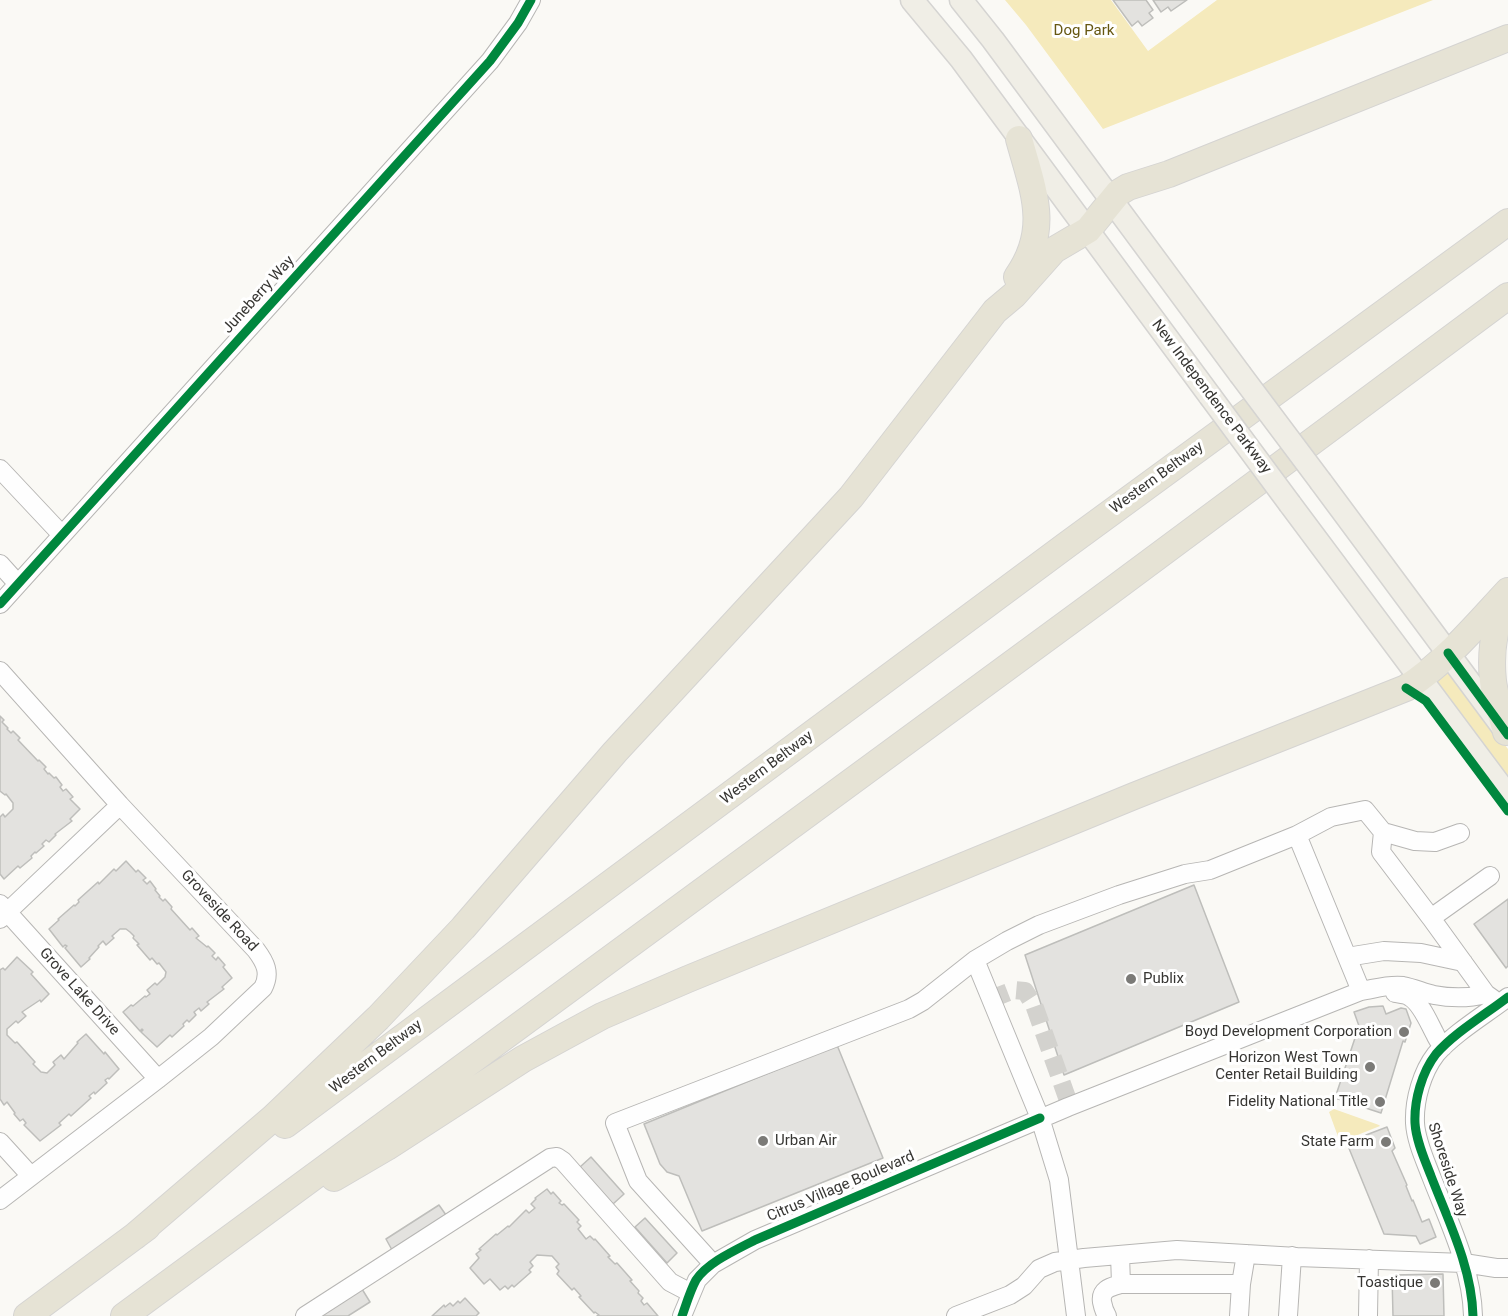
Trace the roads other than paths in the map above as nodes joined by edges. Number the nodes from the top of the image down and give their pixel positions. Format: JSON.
{"nodes":[{"id":1,"x":531,"y":0,"type":"edge"},
{"id":2,"x":912,"y":0,"type":"edge"},
{"id":3,"x":961,"y":0,"type":"edge"},
{"id":4,"x":1508,"y":38,"type":"edge"},
{"id":5,"x":1019,"y":140,"type":"junction"},
{"id":6,"x":1112,"y":202,"type":"junction"},
{"id":7,"x":1508,"y":222,"type":"edge"},
{"id":8,"x":1088,"y":230,"type":"junction"},
{"id":9,"x":1508,"y":296,"type":"edge"},
{"id":10,"x":995,"y":311,"type":"junction"},
{"id":11,"x":0,"y":469,"type":"edge"},
{"id":12,"x":62,"y":535,"type":"junction"},
{"id":13,"x":0,"y":564,"type":"edge"},
{"id":14,"x":18,"y":584,"type":"junction"},
{"id":15,"x":1508,"y":591,"type":"edge"},
{"id":16,"x":1508,"y":596,"type":"edge"},
{"id":17,"x":0,"y":604,"type":"edge"},
{"id":18,"x":1448,"y":653,"type":"junction"},
{"id":19,"x":0,"y":671,"type":"edge"},
{"id":20,"x":1421,"y":678,"type":"junction"},
{"id":21,"x":1507,"y":733,"type":"edge"},
{"id":22,"x":1508,"y":796,"type":"edge"},
{"id":23,"x":120,"y":805,"type":"junction"},
{"id":24,"x":1383,"y":832,"type":"junction"},
{"id":25,"x":1460,"y":833,"type":"dead end"},
{"id":26,"x":1297,"y":835,"type":"junction"},
{"id":27,"x":1490,"y":876,"type":"dead end"},
{"id":28,"x":3,"y":912,"type":"edge"},
{"id":29,"x":1431,"y":918,"type":"junction"},
{"id":30,"x":1347,"y":957,"type":"junction"},
{"id":31,"x":975,"y":960,"type":"junction"},
{"id":32,"x":1463,"y":962,"type":"junction"},
{"id":33,"x":1361,"y":991,"type":"junction"},
{"id":34,"x":1434,"y":995,"type":"junction"},
{"id":35,"x":1498,"y":998,"type":"edge"},
{"id":36,"x":1431,"y":1025,"type":"junction"},
{"id":37,"x":1443,"y":1047,"type":"junction"},
{"id":38,"x":158,"y":1079,"type":"junction"},
{"id":39,"x":1040,"y":1119,"type":"junction"},
{"id":40,"x":0,"y":1142,"type":"edge"},
{"id":41,"x":31,"y":1176,"type":"junction"},
{"id":42,"x":0,"y":1200,"type":"edge"},
{"id":43,"x":135,"y":1236,"type":"junction"},
{"id":44,"x":230,"y":1239,"type":"junction"},
{"id":45,"x":1246,"y":1254,"type":"junction"},
{"id":46,"x":1120,"y":1255,"type":"junction"},
{"id":47,"x":1292,"y":1256,"type":"junction"},
{"id":48,"x":1369,"y":1259,"type":"junction"},
{"id":49,"x":1069,"y":1260,"type":"junction"},
{"id":50,"x":1464,"y":1263,"type":"junction"},
{"id":51,"x":713,"y":1264,"type":"junction"},
{"id":52,"x":1508,"y":1268,"type":"edge"},
{"id":53,"x":1121,"y":1284,"type":"junction"},
{"id":54,"x":1241,"y":1284,"type":"junction"},
{"id":55,"x":691,"y":1293,"type":"junction"},
{"id":56,"x":996,"y":1309,"type":"edge"},
{"id":57,"x":960,"y":1315,"type":"edge"},
{"id":58,"x":27,"y":1316,"type":"edge"},
{"id":59,"x":124,"y":1316,"type":"edge"},
{"id":60,"x":305,"y":1316,"type":"edge"},
{"id":61,"x":682,"y":1316,"type":"edge"},
{"id":62,"x":1076,"y":1316,"type":"edge"},
{"id":63,"x":1107,"y":1316,"type":"edge"},
{"id":64,"x":1239,"y":1316,"type":"edge"},
{"id":65,"x":1288,"y":1316,"type":"edge"},
{"id":66,"x":1368,"y":1316,"type":"edge"},
{"id":67,"x":1473,"y":1316,"type":"edge"}],
"edges":[{"from":1,"to":12,"type":"street","name":"Juneberry Way"},
{"from":2,"to":5,"type":"main road","name":"New Independence Parkway"},
{"from":3,"to":6,"type":"main road"},
{"from":4,"to":6,"type":"highway"},
{"from":5,"to":8,"type":"main road","name":"New Independence Parkway"},
{"from":5,"to":10,"type":"highway"},
{"from":6,"to":8,"type":"highway"},
{"from":6,"to":18,"type":"main road","bridge":true},
{"from":7,"to":43,"type":"highway","name":"Western Beltway"},
{"from":8,"to":10,"type":"highway"},
{"from":8,"to":20,"type":"main road","name":"New Independence Parkway","bridge":true},
{"from":9,"to":44,"type":"highway"},
{"from":10,"to":43,"type":"highway"},
{"from":11,"to":12,"type":"street"},
{"from":12,"to":14,"type":"street","name":"Juneberry Way"},
{"from":13,"to":14,"type":"street"},
{"from":14,"to":17,"type":"street","name":"Juneberry Way"},
{"from":15,"to":18,"type":"highway"},
{"from":16,"to":21,"type":"highway"},
{"from":18,"to":20,"type":"highway"},
{"from":18,"to":21,"type":"main road"},
{"from":19,"to":23,"type":"street","name":"Groveside Road"},
{"from":20,"to":22,"type":"main road","name":"New Independence Parkway"},
{"from":20,"to":44,"type":"highway"},
{"from":23,"to":28,"type":"street"},
{"from":23,"to":38,"type":"street","name":"Groveside Road"},
{"from":24,"to":25,"type":"street"},
{"from":24,"to":26,"type":"street"},
{"from":24,"to":29,"type":"street"},
{"from":26,"to":30,"type":"street"},
{"from":26,"to":31,"type":"street"},
{"from":27,"to":29,"type":"street"},
{"from":28,"to":38,"type":"street","name":"Grove Lake Drive"},
{"from":29,"to":32,"type":"street"},
{"from":30,"to":32,"type":"street"},
{"from":30,"to":33,"type":"street"},
{"from":31,"to":39,"type":"street"},
{"from":31,"to":51,"type":"street"},
{"from":32,"to":35,"type":"street"},
{"from":33,"to":34,"type":"street"},
{"from":33,"to":36,"type":"street"},
{"from":33,"to":39,"type":"street","name":"Citrus Village Boulevard"},
{"from":34,"to":35,"type":"street"},
{"from":34,"to":36,"type":"street"},
{"from":35,"to":37,"type":"street","name":"Shoreside Way"},
{"from":36,"to":37,"type":"street"},
{"from":37,"to":50,"type":"street","name":"Shoreside Way"},
{"from":38,"to":41,"type":"street","name":"Groveside Road"},
{"from":39,"to":49,"type":"street"},
{"from":39,"to":51,"type":"street","name":"Citrus Village Boulevard"},
{"from":40,"to":41,"type":"street"},
{"from":41,"to":42,"type":"street","name":"Groveside Road"},
{"from":43,"to":58,"type":"highway","name":"Western Beltway"},
{"from":44,"to":59,"type":"highway"},
{"from":45,"to":46,"type":"street"},
{"from":45,"to":47,"type":"street"},
{"from":45,"to":54,"type":"street"},
{"from":46,"to":49,"type":"street"},
{"from":46,"to":53,"type":"street"},
{"from":47,"to":48,"type":"street"},
{"from":47,"to":65,"type":"street"},
{"from":48,"to":50,"type":"street"},
{"from":48,"to":66,"type":"street"},
{"from":49,"to":56,"type":"street"},
{"from":49,"to":62,"type":"street"},
{"from":50,"to":52,"type":"street"},
{"from":50,"to":67,"type":"street","name":"Shoreside Way"},
{"from":51,"to":55,"type":"street","name":"Citrus Village Boulevard"},
{"from":53,"to":54,"type":"street"},
{"from":53,"to":63,"type":"street"},
{"from":54,"to":64,"type":"street"},
{"from":55,"to":60,"type":"street"},
{"from":55,"to":61,"type":"street","name":"Citrus Village Boulevard"},
{"from":56,"to":57,"type":"street"}]}
